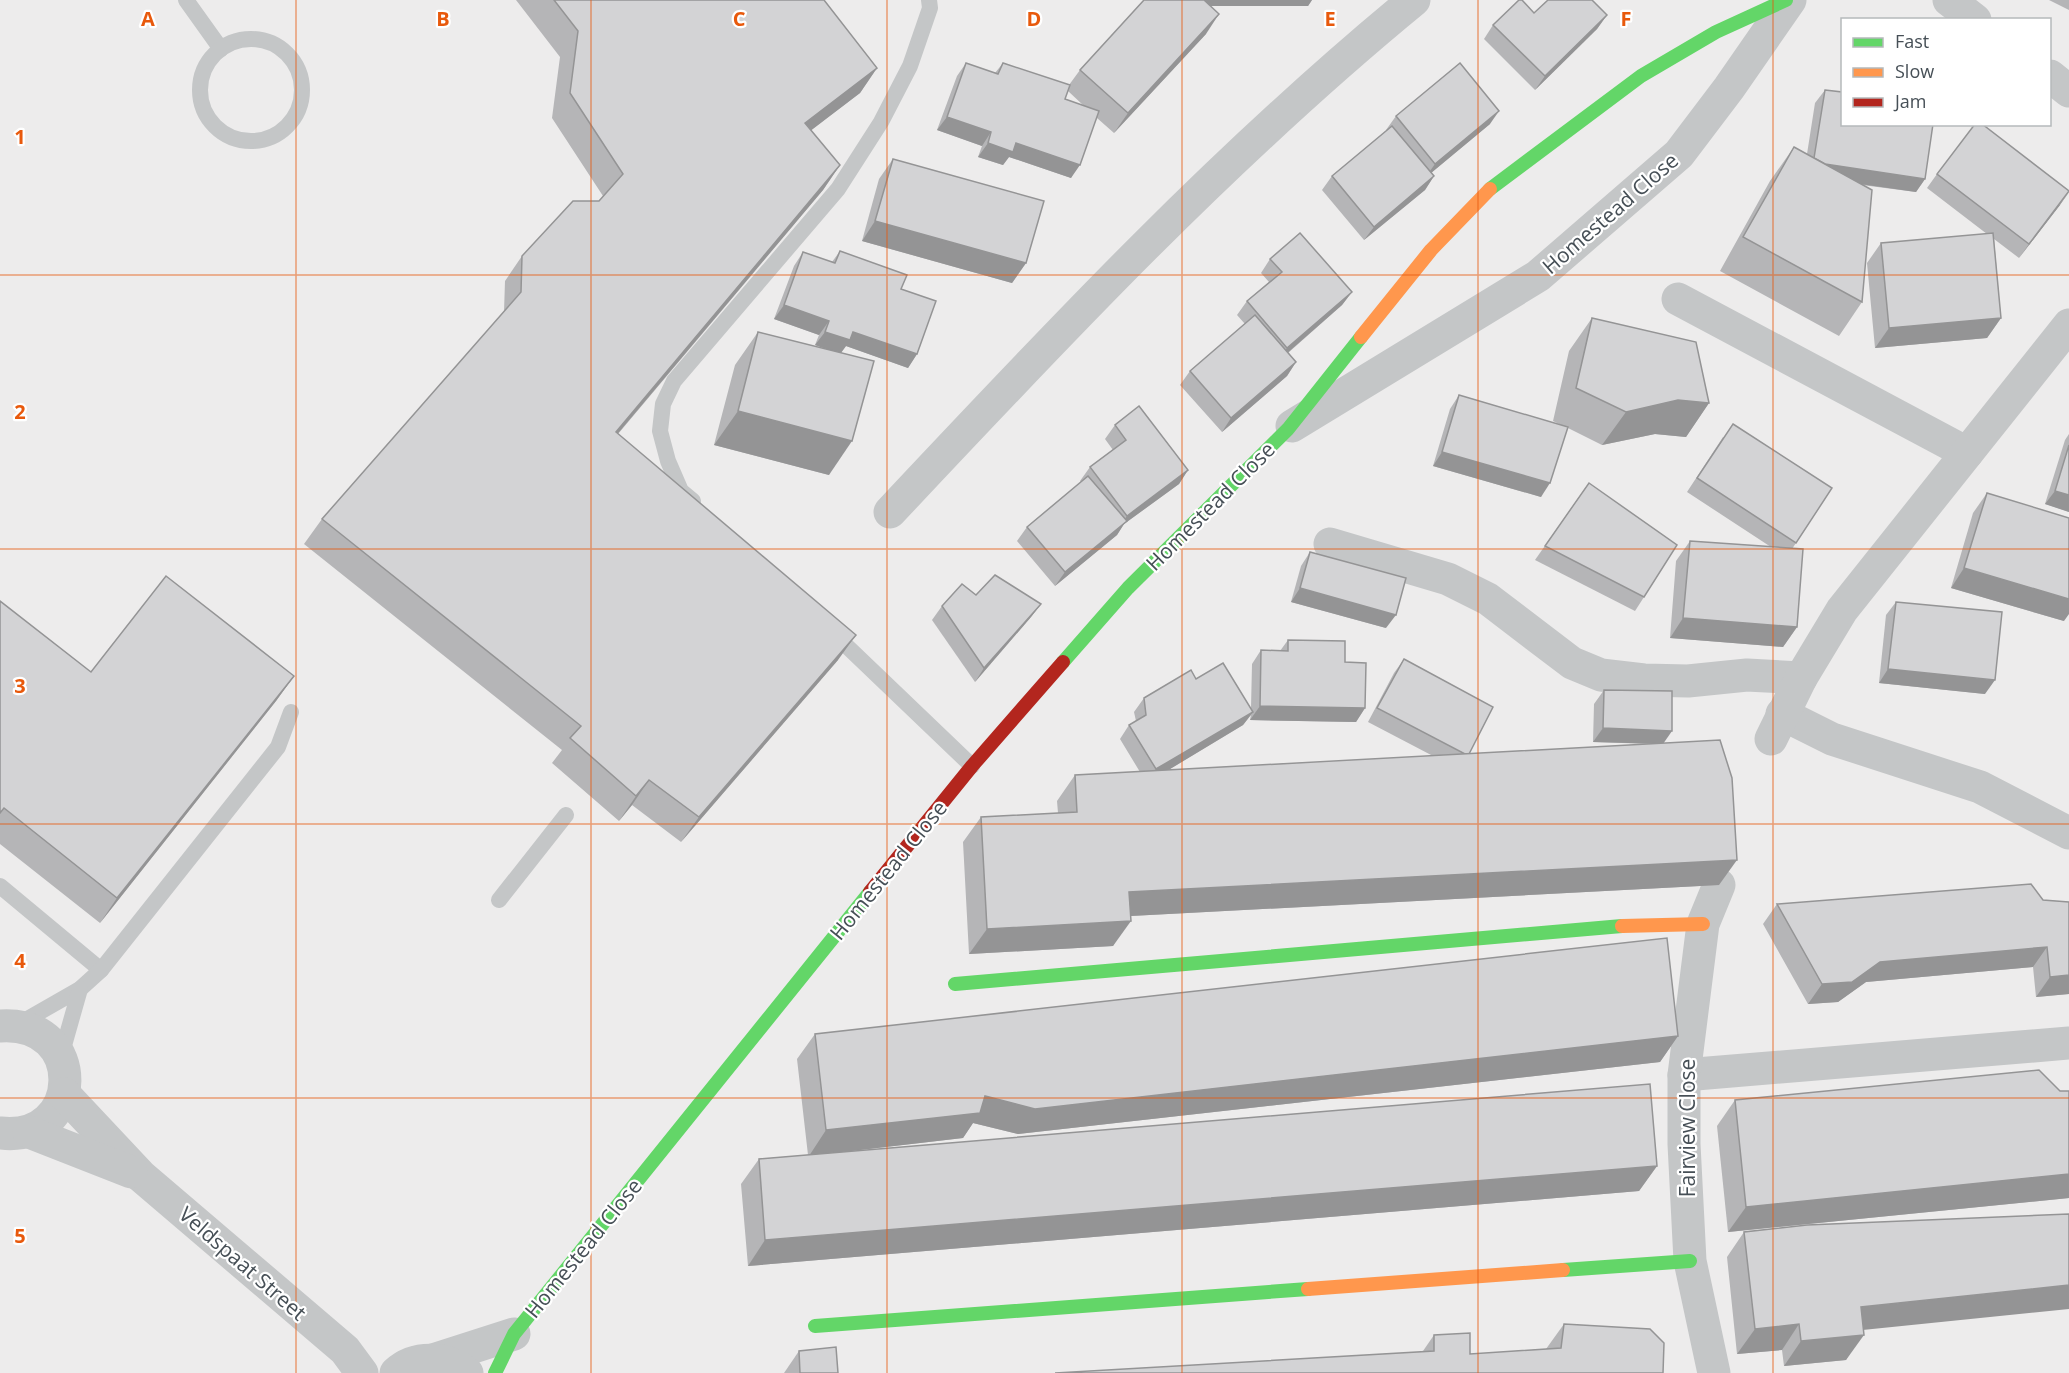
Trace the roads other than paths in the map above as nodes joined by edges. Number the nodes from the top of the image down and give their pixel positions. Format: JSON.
{"nodes":[{"id":1,"x":186,"y":0,"type":"edge"},
{"id":2,"x":929,"y":0,"type":"edge"},
{"id":3,"x":1414,"y":0,"type":"edge"},
{"id":4,"x":1788,"y":0,"type":"edge"},
{"id":5,"x":1949,"y":0,"type":"edge"},
{"id":6,"x":1972,"y":18,"type":"edge"},
{"id":7,"x":221,"y":49,"type":"junction"},
{"id":8,"x":2051,"y":78,"type":"edge"},
{"id":9,"x":2069,"y":91,"type":"edge"},
{"id":10,"x":1678,"y":299,"type":"dead end"},
{"id":11,"x":2069,"y":325,"type":"edge"},
{"id":12,"x":1288,"y":429,"type":"junction"},
{"id":13,"x":1967,"y":453,"type":"junction"},
{"id":14,"x":704,"y":512,"type":"edge"},
{"id":15,"x":890,"y":512,"type":"dead end"},
{"id":16,"x":1330,"y":544,"type":"dead end"},
{"id":17,"x":822,"y":622,"type":"edge"},
{"id":18,"x":1801,"y":678,"type":"junction"},
{"id":19,"x":291,"y":712,"type":"edge"},
{"id":20,"x":972,"y":766,"type":"junction"},
{"id":21,"x":566,"y":815,"type":"dead end"},
{"id":22,"x":2069,"y":833,"type":"edge"},
{"id":23,"x":1719,"y":885,"type":"edge"},
{"id":24,"x":0,"y":886,"type":"edge"},
{"id":25,"x":499,"y":900,"type":"dead end"},
{"id":26,"x":1703,"y":924,"type":"junction"},
{"id":27,"x":101,"y":970,"type":"junction"},
{"id":28,"x":955,"y":984,"type":"dead end"},
{"id":29,"x":80,"y":989,"type":"junction"},
{"id":30,"x":8,"y":1026,"type":"edge"},
{"id":31,"x":2069,"y":1043,"type":"edge"},
{"id":32,"x":61,"y":1056,"type":"junction"},
{"id":33,"x":1684,"y":1076,"type":"junction"},
{"id":34,"x":64,"y":1094,"type":"junction"},
{"id":35,"x":15,"y":1132,"type":"edge"},
{"id":36,"x":141,"y":1176,"type":"junction"},
{"id":37,"x":1690,"y":1261,"type":"junction"},
{"id":38,"x":815,"y":1326,"type":"dead end"},
{"id":39,"x":514,"y":1334,"type":"junction"},
{"id":40,"x":433,"y":1360,"type":"junction"},
{"id":41,"x":353,"y":1362,"type":"edge"},
{"id":42,"x":398,"y":1371,"type":"edge"},
{"id":43,"x":467,"y":1373,"type":"edge"},
{"id":44,"x":495,"y":1373,"type":"edge"},
{"id":45,"x":1713,"y":1373,"type":"edge"}],
"edges":[{"from":1,"to":7,"type":"lane"},
{"from":2,"to":14,"type":"lane"},
{"from":3,"to":15,"type":"street"},
{"from":4,"to":12,"type":"street","name":"Homestead Close"},
{"from":4,"to":12,"type":"street","name":"Homestead Close"},
{"from":5,"to":6,"type":"street"},
{"from":7,"to":7,"type":"lane"},
{"from":8,"to":9,"type":"street"},
{"from":10,"to":13,"type":"street"},
{"from":11,"to":13,"type":"street"},
{"from":12,"to":20,"type":"street","name":"Homestead Close"},
{"from":13,"to":18,"type":"street"},
{"from":16,"to":18,"type":"street"},
{"from":17,"to":20,"type":"lane"},
{"from":18,"to":22,"type":"street"},
{"from":19,"to":27,"type":"lane"},
{"from":20,"to":39,"type":"street","name":"Homestead Close"},
{"from":21,"to":25,"type":"lane"},
{"from":23,"to":26,"type":"street","name":"Fairview Close"},
{"from":24,"to":27,"type":"lane"},
{"from":26,"to":28,"type":"street"},
{"from":26,"to":33,"type":"street","name":"Fairview Close"},
{"from":27,"to":29,"type":"lane"},
{"from":29,"to":30,"type":"lane"},
{"from":29,"to":32,"type":"lane"},
{"from":30,"to":32,"type":"street"},
{"from":31,"to":33,"type":"street"},
{"from":32,"to":34,"type":"street"},
{"from":33,"to":37,"type":"street","name":"Fairview Close"},
{"from":34,"to":35,"type":"street"},
{"from":34,"to":36,"type":"street","name":"Veldspaat Street"},
{"from":35,"to":36,"type":"street","name":"Veldspaat Street"},
{"from":36,"to":41,"type":"street","name":"Veldspaat Street"},
{"from":37,"to":38,"type":"street"},
{"from":37,"to":45,"type":"street","name":"Fairview Close"},
{"from":39,"to":40,"type":"street","name":"Homestead Close"},
{"from":39,"to":44,"type":"street","name":"Homestead Close"},
{"from":40,"to":42,"type":"street","name":"Homestead Close"},
{"from":40,"to":43,"type":"street"},
{"from":41,"to":42,"type":"street","name":"Veldspaat Street"}]}
